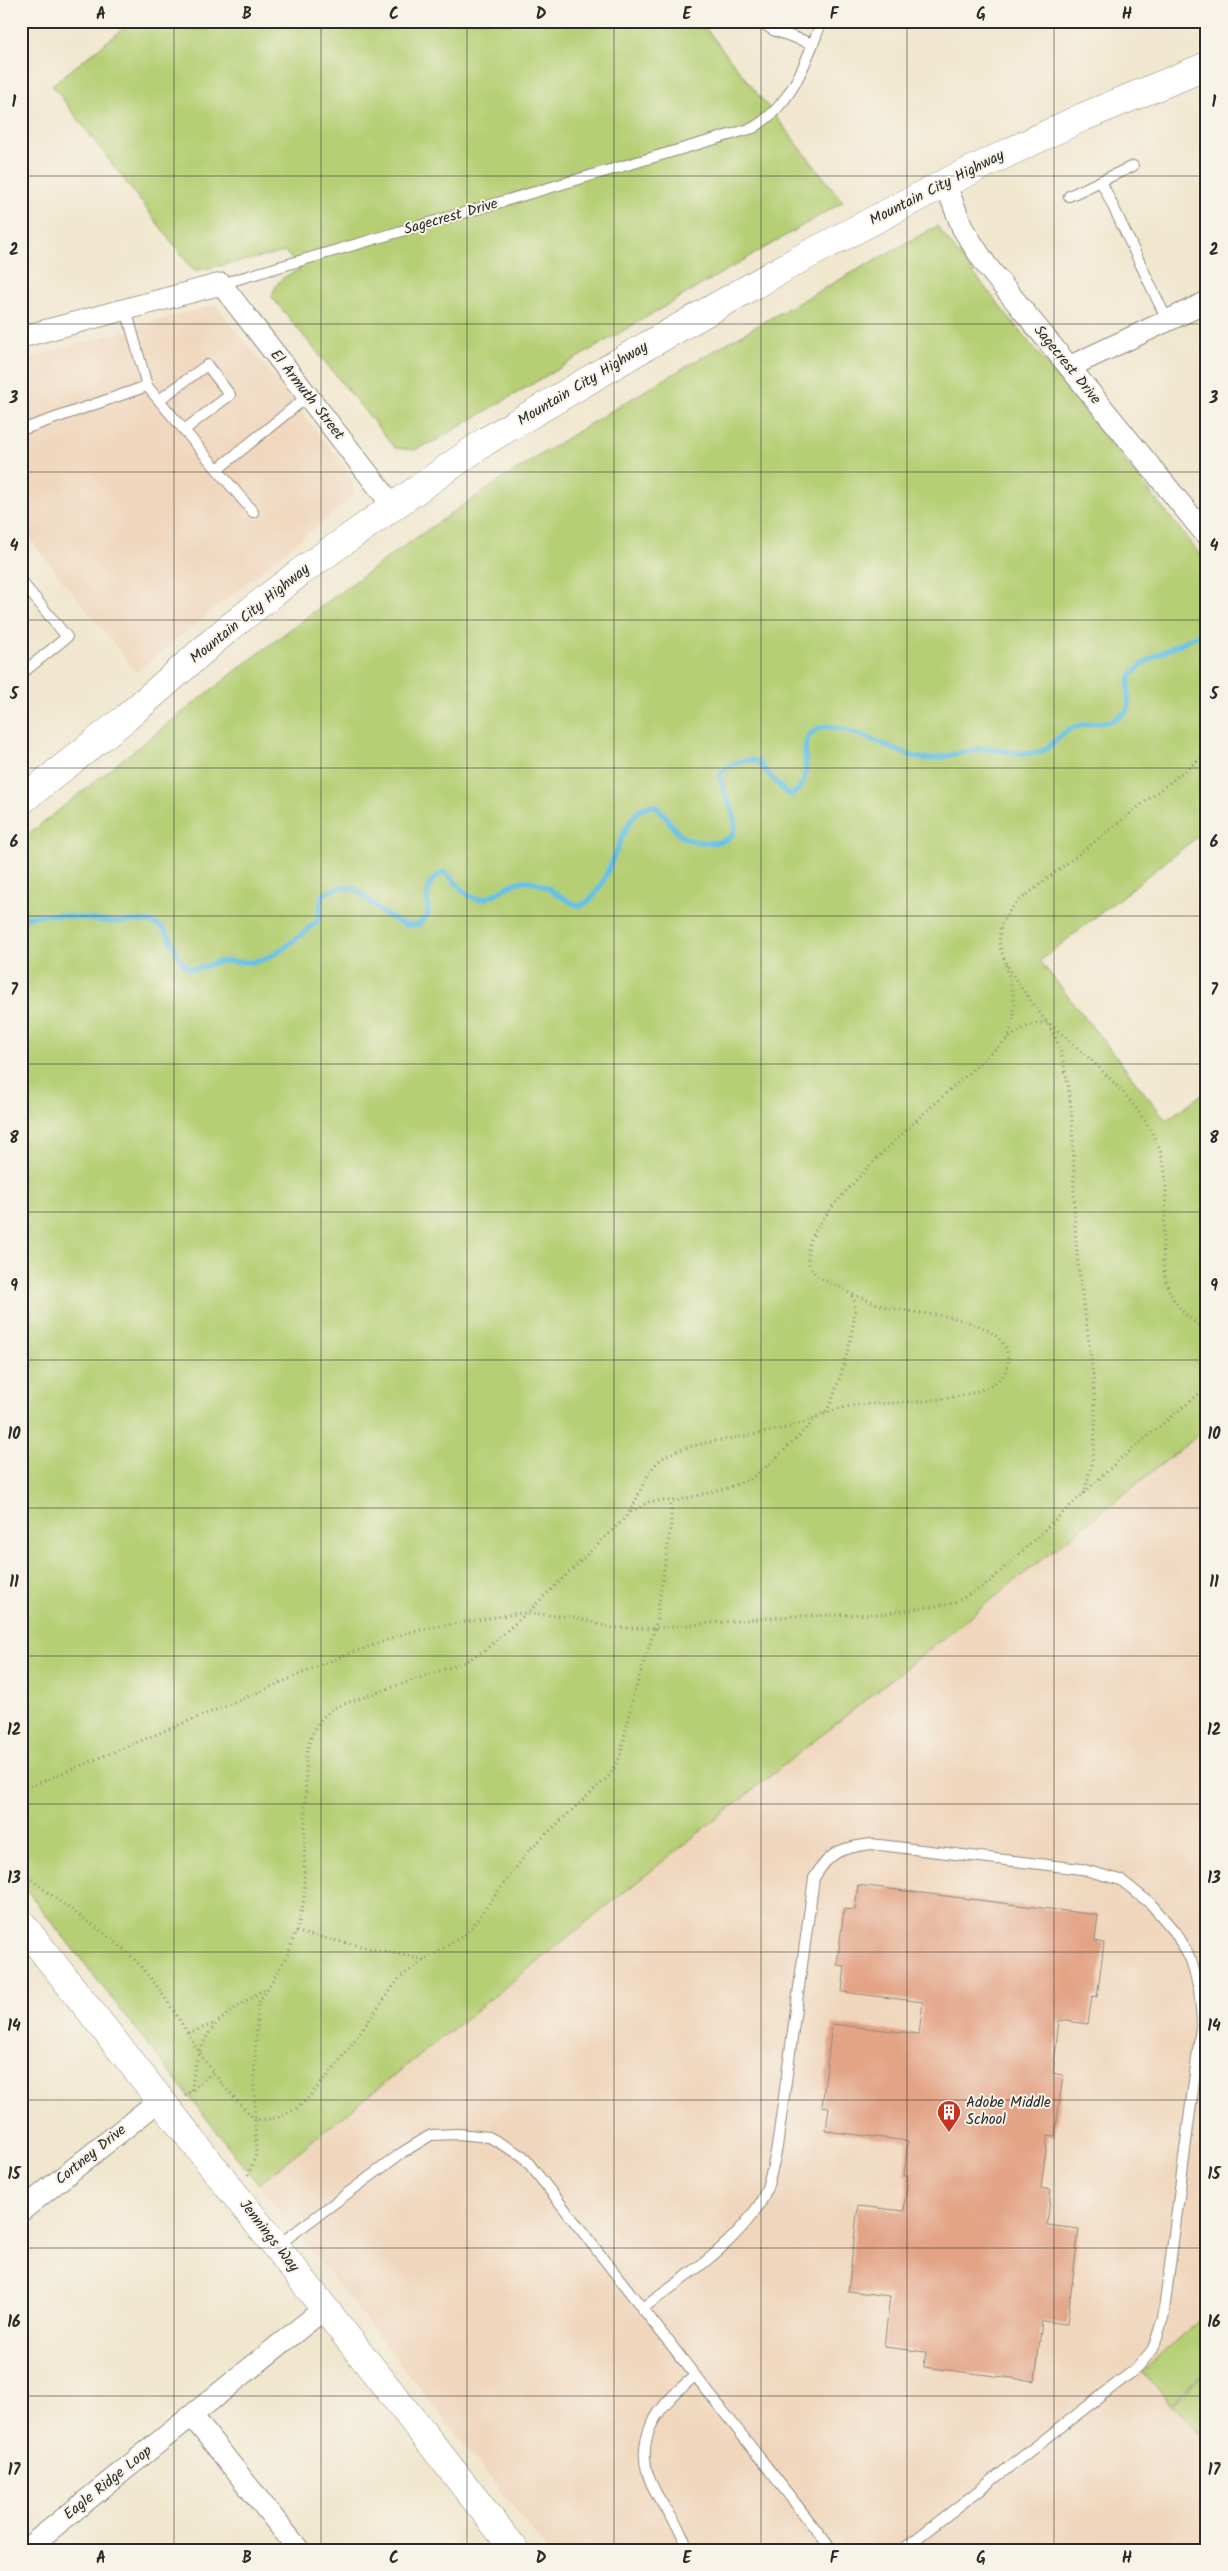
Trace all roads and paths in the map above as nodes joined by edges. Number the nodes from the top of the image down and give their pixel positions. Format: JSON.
{"nodes":[{"id":1,"x":759,"y":21,"type":"edge"},
{"id":2,"x":822,"y":21,"type":"edge"},
{"id":3,"x":813,"y":44,"type":"junction"},
{"id":4,"x":1207,"y":66,"type":"edge"},
{"id":5,"x":1133,"y":166,"type":"dead end"},
{"id":6,"x":1101,"y":181,"type":"junction"},
{"id":7,"x":945,"y":183,"type":"junction"},
{"id":8,"x":1069,"y":196,"type":"dead end"},
{"id":9,"x":221,"y":284,"type":"junction"},
{"id":10,"x":1207,"y":302,"type":"edge"},
{"id":11,"x":126,"y":309,"type":"junction"},
{"id":12,"x":1167,"y":320,"type":"junction"},
{"id":13,"x":21,"y":337,"type":"edge"},
{"id":14,"x":1069,"y":367,"type":"junction"},
{"id":15,"x":148,"y":386,"type":"junction"},
{"id":16,"x":308,"y":396,"type":"junction"},
{"id":17,"x":159,"y":400,"type":"junction"},
{"id":18,"x":21,"y":430,"type":"edge"},
{"id":19,"x":184,"y":430,"type":"junction"},
{"id":20,"x":218,"y":469,"type":"junction"},
{"id":21,"x":393,"y":506,"type":"junction"},
{"id":22,"x":254,"y":512,"type":"dead end"},
{"id":23,"x":1207,"y":536,"type":"edge"},
{"id":24,"x":21,"y":581,"type":"edge"},
{"id":25,"x":21,"y":674,"type":"edge"},
{"id":26,"x":1207,"y":753,"type":"edge"},
{"id":27,"x":21,"y":801,"type":"edge"},
{"id":28,"x":1004,"y":960,"type":"junction"},
{"id":29,"x":1049,"y":1023,"type":"junction"},
{"id":30,"x":1007,"y":1039,"type":"junction"},
{"id":31,"x":842,"y":1290,"type":"junction"},
{"id":32,"x":1207,"y":1330,"type":"edge"},
{"id":33,"x":1207,"y":1387,"type":"edge"},
{"id":34,"x":821,"y":1415,"type":"junction"},
{"id":35,"x":1084,"y":1494,"type":"junction"},
{"id":36,"x":670,"y":1502,"type":"junction"},
{"id":37,"x":631,"y":1512,"type":"junction"},
{"id":38,"x":527,"y":1613,"type":"junction"},
{"id":39,"x":655,"y":1628,"type":"junction"},
{"id":40,"x":21,"y":1790,"type":"edge"},
{"id":41,"x":21,"y":1869,"type":"edge"},
{"id":42,"x":21,"y":1923,"type":"edge"},
{"id":43,"x":296,"y":1932,"type":"junction"},
{"id":44,"x":425,"y":1960,"type":"junction"},
{"id":45,"x":267,"y":1987,"type":"junction"},
{"id":46,"x":217,"y":2023,"type":"junction"},
{"id":47,"x":188,"y":2033,"type":"junction"},
{"id":48,"x":200,"y":2051,"type":"junction"},
{"id":49,"x":213,"y":2072,"type":"junction"},
{"id":50,"x":192,"y":2090,"type":"junction"},
{"id":51,"x":165,"y":2104,"type":"junction"},
{"id":52,"x":255,"y":2120,"type":"junction"},
{"id":53,"x":237,"y":2195,"type":"junction"},
{"id":54,"x":21,"y":2211,"type":"edge"},
{"id":55,"x":277,"y":2246,"type":"junction"},
{"id":56,"x":325,"y":2308,"type":"junction"},
{"id":57,"x":642,"y":2309,"type":"junction"},
{"id":58,"x":696,"y":2376,"type":"junction"},
{"id":59,"x":192,"y":2416,"type":"junction"},
{"id":60,"x":25,"y":2550,"type":"edge"},
{"id":61,"x":299,"y":2550,"type":"edge"},
{"id":62,"x":515,"y":2550,"type":"edge"},
{"id":63,"x":687,"y":2550,"type":"edge"},
{"id":64,"x":832,"y":2550,"type":"edge"},
{"id":65,"x":902,"y":2550,"type":"edge"}],
"edges":[{"from":1,"to":3,"type":"lane"},
{"from":2,"to":3,"type":"lane","name":"Sagecrest Drive"},
{"from":3,"to":9,"type":"lane","name":"Sagecrest Drive"},
{"from":4,"to":7,"type":"main road","name":"Mountain City Highway"},
{"from":5,"to":6,"type":"lane"},
{"from":6,"to":8,"type":"lane"},
{"from":6,"to":12,"type":"lane"},
{"from":7,"to":14,"type":"street","name":"Sagecrest Drive"},
{"from":7,"to":21,"type":"main road","name":"Mountain City Highway"},
{"from":9,"to":11,"type":"street","name":"Sagecrest Drive"},
{"from":9,"to":16,"type":"street","name":"El Armuth Street"},
{"from":10,"to":12,"type":"street"},
{"from":11,"to":13,"type":"street","name":"Sagecrest Drive"},
{"from":11,"to":15,"type":"lane"},
{"from":12,"to":14,"type":"street"},
{"from":14,"to":23,"type":"street","name":"Sagecrest Drive"},
{"from":15,"to":17,"type":"lane"},
{"from":15,"to":18,"type":"lane"},
{"from":16,"to":20,"type":"lane"},
{"from":16,"to":21,"type":"street","name":"El Armuth Street"},
{"from":17,"to":19,"type":"lane"},
{"from":17,"to":19,"type":"lane"},
{"from":19,"to":20,"type":"lane"},
{"from":20,"to":22,"type":"lane"},
{"from":21,"to":27,"type":"main road","name":"Mountain City Highway"},
{"from":24,"to":25,"type":"lane"},
{"from":26,"to":28,"type":"path"},
{"from":28,"to":29,"type":"path"},
{"from":28,"to":30,"type":"path"},
{"from":29,"to":30,"type":"path"},
{"from":29,"to":32,"type":"path"},
{"from":29,"to":35,"type":"path"},
{"from":30,"to":31,"type":"path"},
{"from":31,"to":34,"type":"path"},
{"from":31,"to":34,"type":"path"},
{"from":33,"to":35,"type":"path"},
{"from":34,"to":36,"type":"path"},
{"from":34,"to":37,"type":"path"},
{"from":35,"to":39,"type":"path"},
{"from":36,"to":37,"type":"path"},
{"from":36,"to":39,"type":"path"},
{"from":37,"to":38,"type":"path"},
{"from":38,"to":39,"type":"path"},
{"from":38,"to":40,"type":"path"},
{"from":38,"to":43,"type":"path"},
{"from":39,"to":44,"type":"path"},
{"from":41,"to":47,"type":"path"},
{"from":42,"to":51,"type":"main road","name":"Jennings Way"},
{"from":43,"to":44,"type":"path"},
{"from":43,"to":45,"type":"path"},
{"from":44,"to":52,"type":"path"},
{"from":45,"to":46,"type":"path"},
{"from":45,"to":52,"type":"path"},
{"from":46,"to":47,"type":"path"},
{"from":46,"to":48,"type":"path"},
{"from":47,"to":48,"type":"path"},
{"from":48,"to":49,"type":"path"},
{"from":48,"to":50,"type":"path"},
{"from":49,"to":50,"type":"path"},
{"from":49,"to":52,"type":"path"},
{"from":50,"to":51,"type":"path"},
{"from":51,"to":53,"type":"main road","name":"Jennings Way"},
{"from":51,"to":54,"type":"street","name":"Cortney Drive"},
{"from":52,"to":53,"type":"path"},
{"from":53,"to":55,"type":"main road","name":"Jennings Way"},
{"from":55,"to":56,"type":"main road","name":"Jennings Way"},
{"from":55,"to":57,"type":"lane"},
{"from":56,"to":59,"type":"street","name":"Eagle Ridge Loop"},
{"from":56,"to":62,"type":"main road","name":"Jennings Way"},
{"from":57,"to":58,"type":"lane"},
{"from":57,"to":65,"type":"lane"},
{"from":58,"to":63,"type":"lane"},
{"from":58,"to":64,"type":"lane"},
{"from":59,"to":60,"type":"street","name":"Eagle Ridge Loop"},
{"from":59,"to":61,"type":"street"}]}
